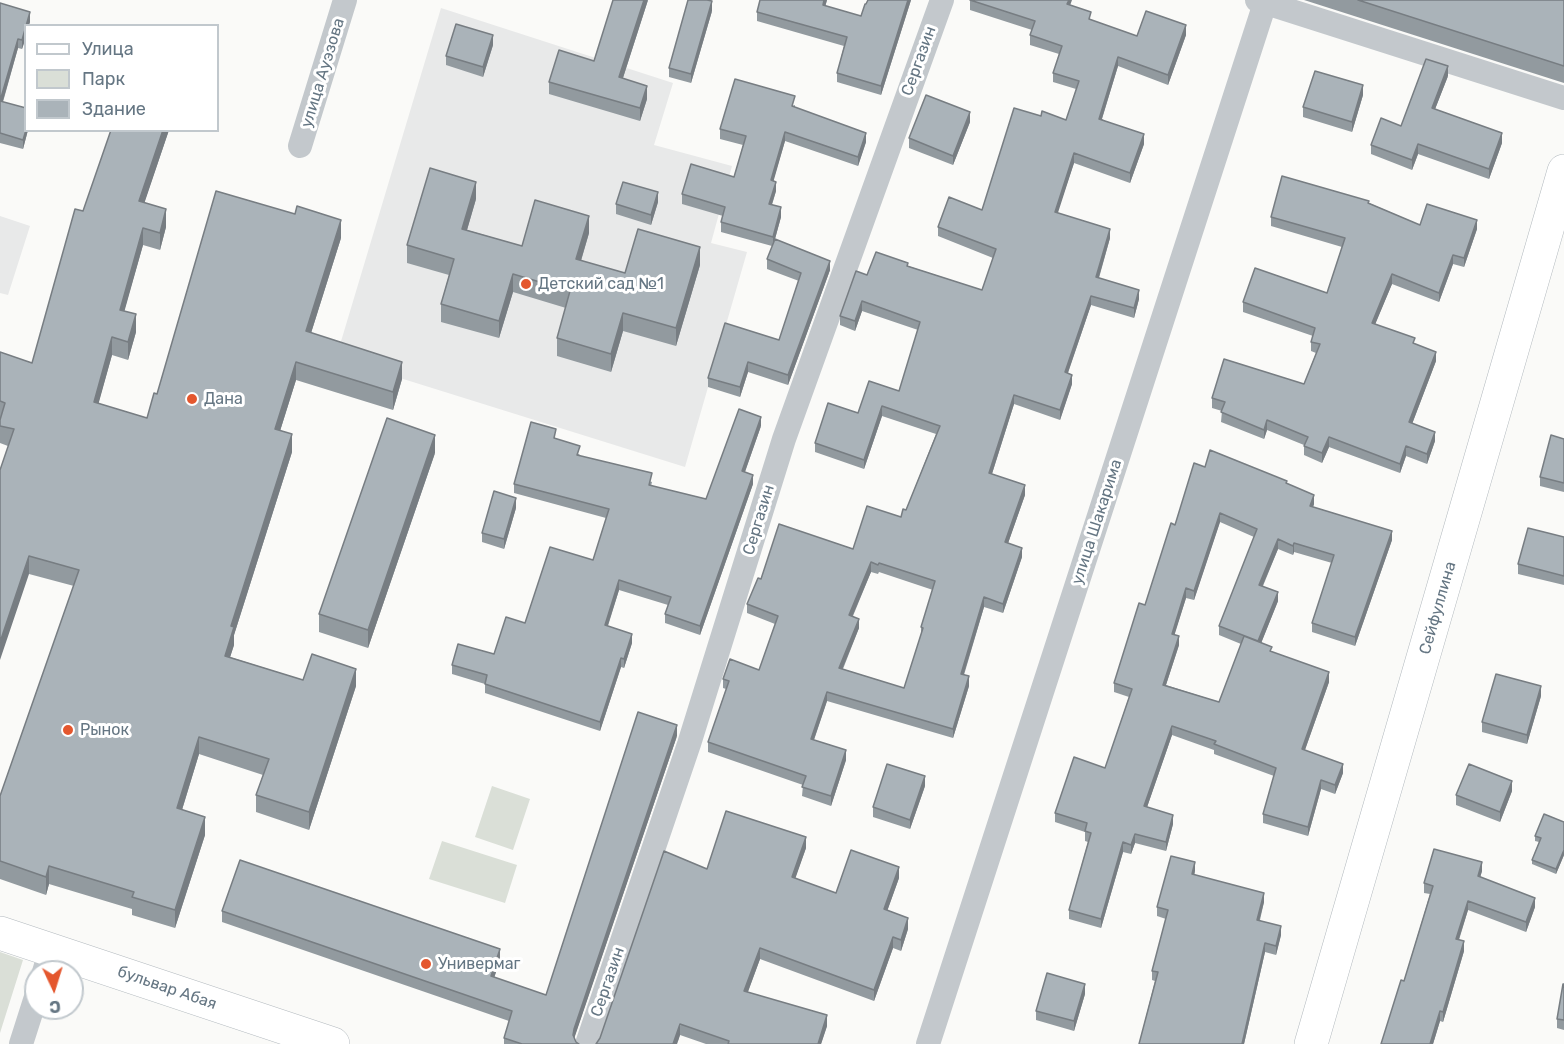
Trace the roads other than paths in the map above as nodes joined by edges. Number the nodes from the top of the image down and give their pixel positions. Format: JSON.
{"nodes":[{"id":1,"x":345,"y":0,"type":"edge"},
{"id":2,"x":942,"y":0,"type":"edge"},
{"id":3,"x":1263,"y":1,"type":"edge"},
{"id":4,"x":1564,"y":98,"type":"edge"},
{"id":5,"x":300,"y":146,"type":"dead end"},
{"id":6,"x":1564,"y":171,"type":"edge"},
{"id":7,"x":0,"y":933,"type":"edge"},
{"id":8,"x":46,"y":960,"type":"edge"},
{"id":9,"x":84,"y":971,"type":"edge"},
{"id":10,"x":29,"y":1020,"type":"edge"},
{"id":11,"x":21,"y":1044,"type":"edge"},
{"id":12,"x":333,"y":1044,"type":"edge"},
{"id":13,"x":587,"y":1044,"type":"edge"},
{"id":14,"x":928,"y":1044,"type":"edge"},
{"id":15,"x":1311,"y":1044,"type":"edge"}],
"edges":[{"from":1,"to":5,"type":"street","name":"улица Ауэзова"},
{"from":2,"to":13,"type":"street","name":"Сергазин"},
{"from":3,"to":4,"type":"street"},
{"from":3,"to":14,"type":"street","name":"улица Шакарима"},
{"from":6,"to":15,"type":"main road","name":"Сейфуллина"},
{"from":7,"to":8,"type":"main road","name":"бульвар Абая"},
{"from":9,"to":12,"type":"main road","name":"бульвар Абая"},
{"from":10,"to":11,"type":"street"}]}
